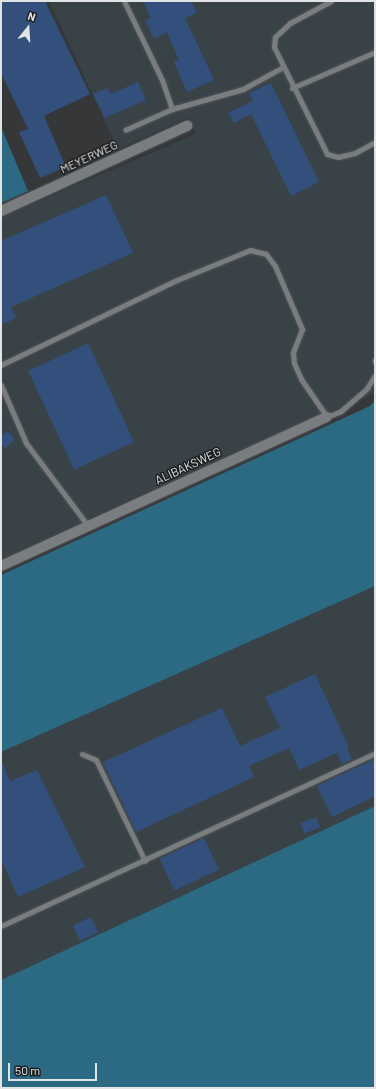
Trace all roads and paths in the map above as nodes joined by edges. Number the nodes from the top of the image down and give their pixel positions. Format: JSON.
{"nodes":[{"id":1,"x":124,"y":1,"type":"edge"},
{"id":2,"x":331,"y":1,"type":"edge"},
{"id":3,"x":375,"y":52,"type":"edge"},
{"id":4,"x":283,"y":67,"type":"junction"},
{"id":5,"x":292,"y":88,"type":"junction"},
{"id":6,"x":172,"y":109,"type":"junction"},
{"id":7,"x":187,"y":126,"type":"dead end"},
{"id":8,"x":125,"y":130,"type":"dead end"},
{"id":9,"x":375,"y":142,"type":"edge"},
{"id":10,"x":1,"y":211,"type":"edge"},
{"id":11,"x":1,"y":365,"type":"edge"},
{"id":12,"x":375,"y":376,"type":"edge"},
{"id":13,"x":1,"y":385,"type":"edge"},
{"id":14,"x":327,"y":417,"type":"junction"},
{"id":15,"x":88,"y":526,"type":"junction"},
{"id":16,"x":1,"y":566,"type":"edge"},
{"id":17,"x":375,"y":753,"type":"edge"},
{"id":18,"x":82,"y":754,"type":"dead end"},
{"id":19,"x":145,"y":861,"type":"junction"},
{"id":20,"x":1,"y":926,"type":"edge"}],
"edges":[{"from":1,"to":6,"type":"lane"},
{"from":2,"to":4,"type":"lane"},
{"from":3,"to":5,"type":"lane"},
{"from":4,"to":5,"type":"lane"},
{"from":4,"to":6,"type":"lane"},
{"from":5,"to":9,"type":"lane"},
{"from":6,"to":8,"type":"lane"},
{"from":7,"to":10,"type":"street","name":"MEYERWEG"},
{"from":11,"to":14,"type":"lane"},
{"from":12,"to":14,"type":"lane","name":"ALIBAKSWEG"},
{"from":13,"to":15,"type":"lane"},
{"from":14,"to":15,"type":"street","name":"ALIBAKSWEG"},
{"from":15,"to":16,"type":"street","name":"ALIBAKSWEG"},
{"from":17,"to":19,"type":"lane"},
{"from":18,"to":19,"type":"lane"},
{"from":19,"to":20,"type":"lane"}]}
